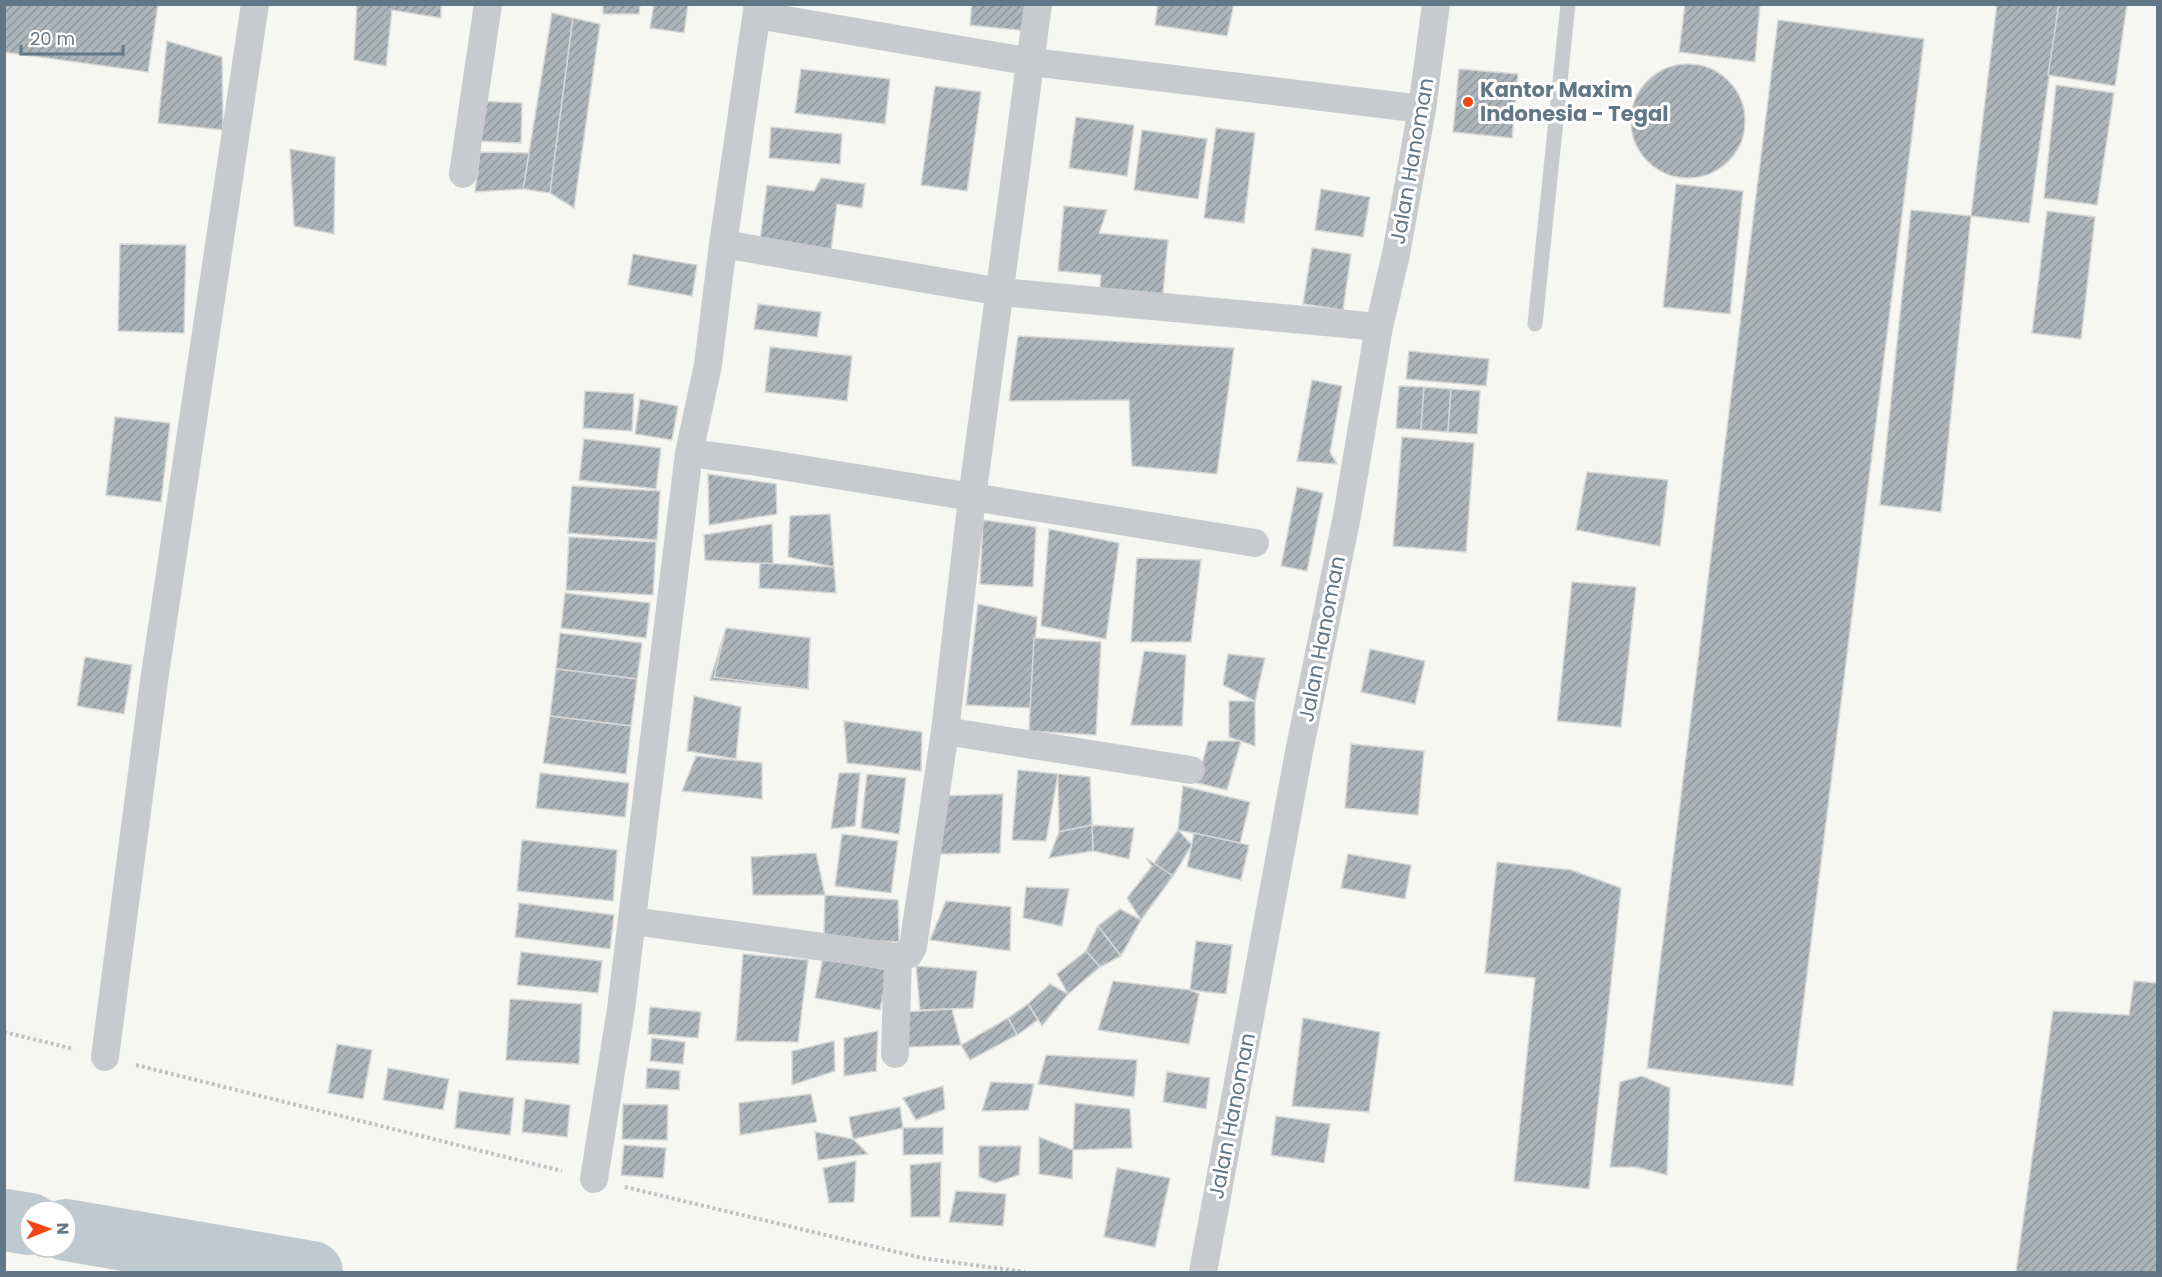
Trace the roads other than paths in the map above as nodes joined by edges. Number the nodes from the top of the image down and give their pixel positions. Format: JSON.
{"nodes":[{"id":1,"x":255,"y":4,"type":"edge"},
{"id":2,"x":488,"y":4,"type":"edge"},
{"id":3,"x":1038,"y":4,"type":"edge"},
{"id":4,"x":1436,"y":4,"type":"edge"},
{"id":5,"x":1568,"y":4,"type":"edge"},
{"id":6,"x":758,"y":10,"type":"edge"},
{"id":7,"x":1032,"y":62,"type":"junction"},
{"id":8,"x":1422,"y":109,"type":"junction"},
{"id":9,"x":463,"y":174,"type":"dead end"},
{"id":10,"x":723,"y":244,"type":"junction"},
{"id":11,"x":1001,"y":292,"type":"junction"},
{"id":12,"x":1535,"y":324,"type":"dead end"},
{"id":13,"x":1379,"y":327,"type":"junction"},
{"id":14,"x":689,"y":453,"type":"junction"},
{"id":15,"x":972,"y":498,"type":"junction"},
{"id":16,"x":1256,"y":543,"type":"dead end"},
{"id":17,"x":945,"y":730,"type":"junction"},
{"id":18,"x":1191,"y":770,"type":"dead end"},
{"id":19,"x":632,"y":921,"type":"junction"},
{"id":20,"x":898,"y":957,"type":"junction"},
{"id":21,"x":895,"y":1054,"type":"dead end"},
{"id":22,"x":105,"y":1057,"type":"road end"},
{"id":23,"x":594,"y":1179,"type":"road end"},
{"id":24,"x":1203,"y":1272,"type":"edge"}],
"edges":[{"from":1,"to":22,"type":"street"},
{"from":2,"to":9,"type":"street"},
{"from":3,"to":7,"type":"street"},
{"from":4,"to":8,"type":"street","name":"Jalan Hanoman"},
{"from":5,"to":12,"type":"lane"},
{"from":6,"to":7,"type":"street"},
{"from":6,"to":10,"type":"street"},
{"from":7,"to":8,"type":"street"},
{"from":7,"to":11,"type":"street"},
{"from":8,"to":13,"type":"street","name":"Jalan Hanoman"},
{"from":10,"to":11,"type":"street"},
{"from":10,"to":14,"type":"street"},
{"from":11,"to":13,"type":"street"},
{"from":11,"to":15,"type":"street"},
{"from":13,"to":24,"type":"street","name":"Jalan Hanoman"},
{"from":14,"to":15,"type":"street"},
{"from":14,"to":19,"type":"street"},
{"from":15,"to":16,"type":"street"},
{"from":15,"to":17,"type":"street"},
{"from":17,"to":18,"type":"street"},
{"from":17,"to":20,"type":"street"},
{"from":19,"to":20,"type":"street"},
{"from":19,"to":23,"type":"street"},
{"from":20,"to":21,"type":"street"}]}
